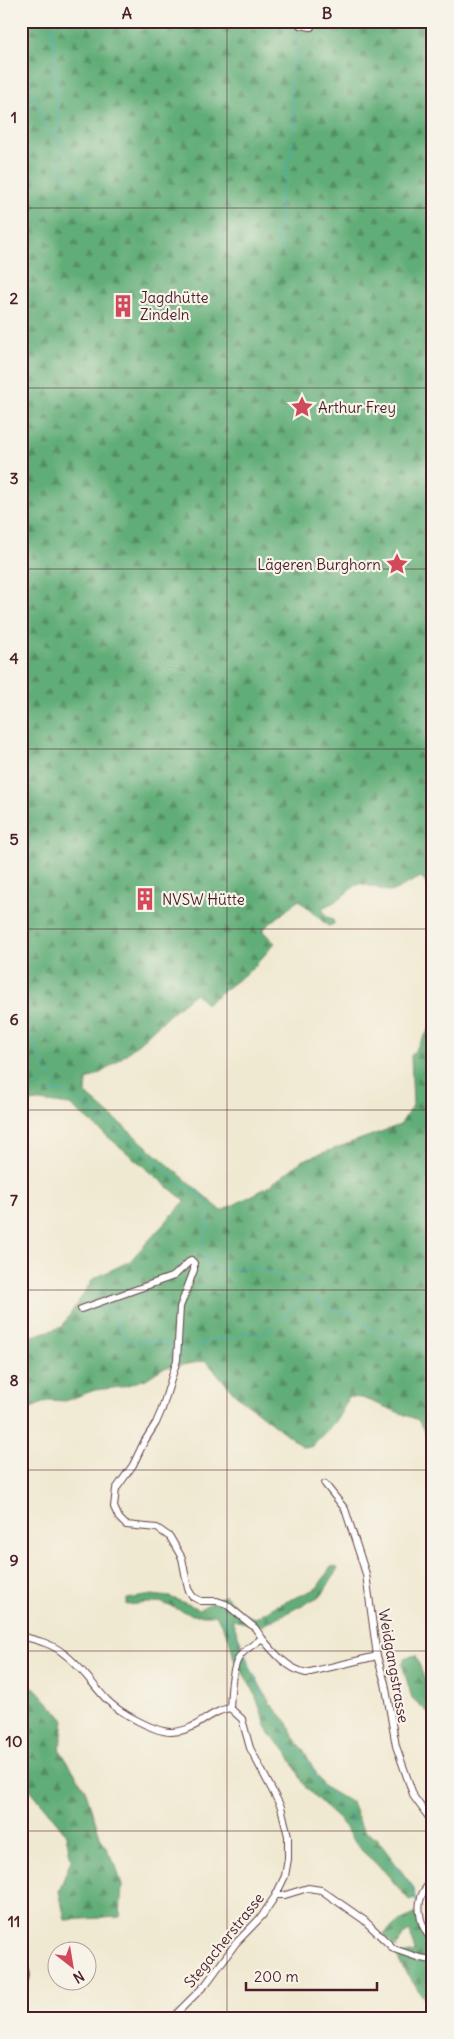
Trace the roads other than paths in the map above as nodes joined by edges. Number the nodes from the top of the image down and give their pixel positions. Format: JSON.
{"nodes":[{"id":1,"x":297,"y":21,"type":"edge"},
{"id":2,"x":311,"y":27,"type":"dead end"},
{"id":3,"x":81,"y":1309,"type":"dead end"},
{"id":4,"x":325,"y":1484,"type":"dead end"},
{"id":5,"x":21,"y":1636,"type":"edge"},
{"id":6,"x":262,"y":1638,"type":"junction"},
{"id":7,"x":377,"y":1656,"type":"junction"},
{"id":8,"x":230,"y":1708,"type":"junction"},
{"id":9,"x":433,"y":1823,"type":"edge"},
{"id":10,"x":433,"y":1881,"type":"edge"},
{"id":11,"x":276,"y":1895,"type":"junction"},
{"id":12,"x":433,"y":1942,"type":"edge"},
{"id":13,"x":21,"y":1956,"type":"edge"},
{"id":14,"x":433,"y":1960,"type":"edge"},
{"id":15,"x":21,"y":1994,"type":"edge"},
{"id":16,"x":172,"y":2018,"type":"edge"}],
"edges":[{"from":1,"to":2,"type":"street"},
{"from":3,"to":6,"type":"street"},
{"from":4,"to":7,"type":"street","name":"Weidgangstrasse"},
{"from":5,"to":8,"type":"street"},
{"from":6,"to":7,"type":"street"},
{"from":6,"to":8,"type":"street"},
{"from":7,"to":9,"type":"street","name":"Weidgangstrasse"},
{"from":8,"to":11,"type":"street","name":"Stegacherstrasse"},
{"from":10,"to":12,"type":"street"},
{"from":11,"to":14,"type":"street"},
{"from":11,"to":16,"type":"street","name":"Stegacherstrasse"},
{"from":13,"to":15,"type":"street"}]}
